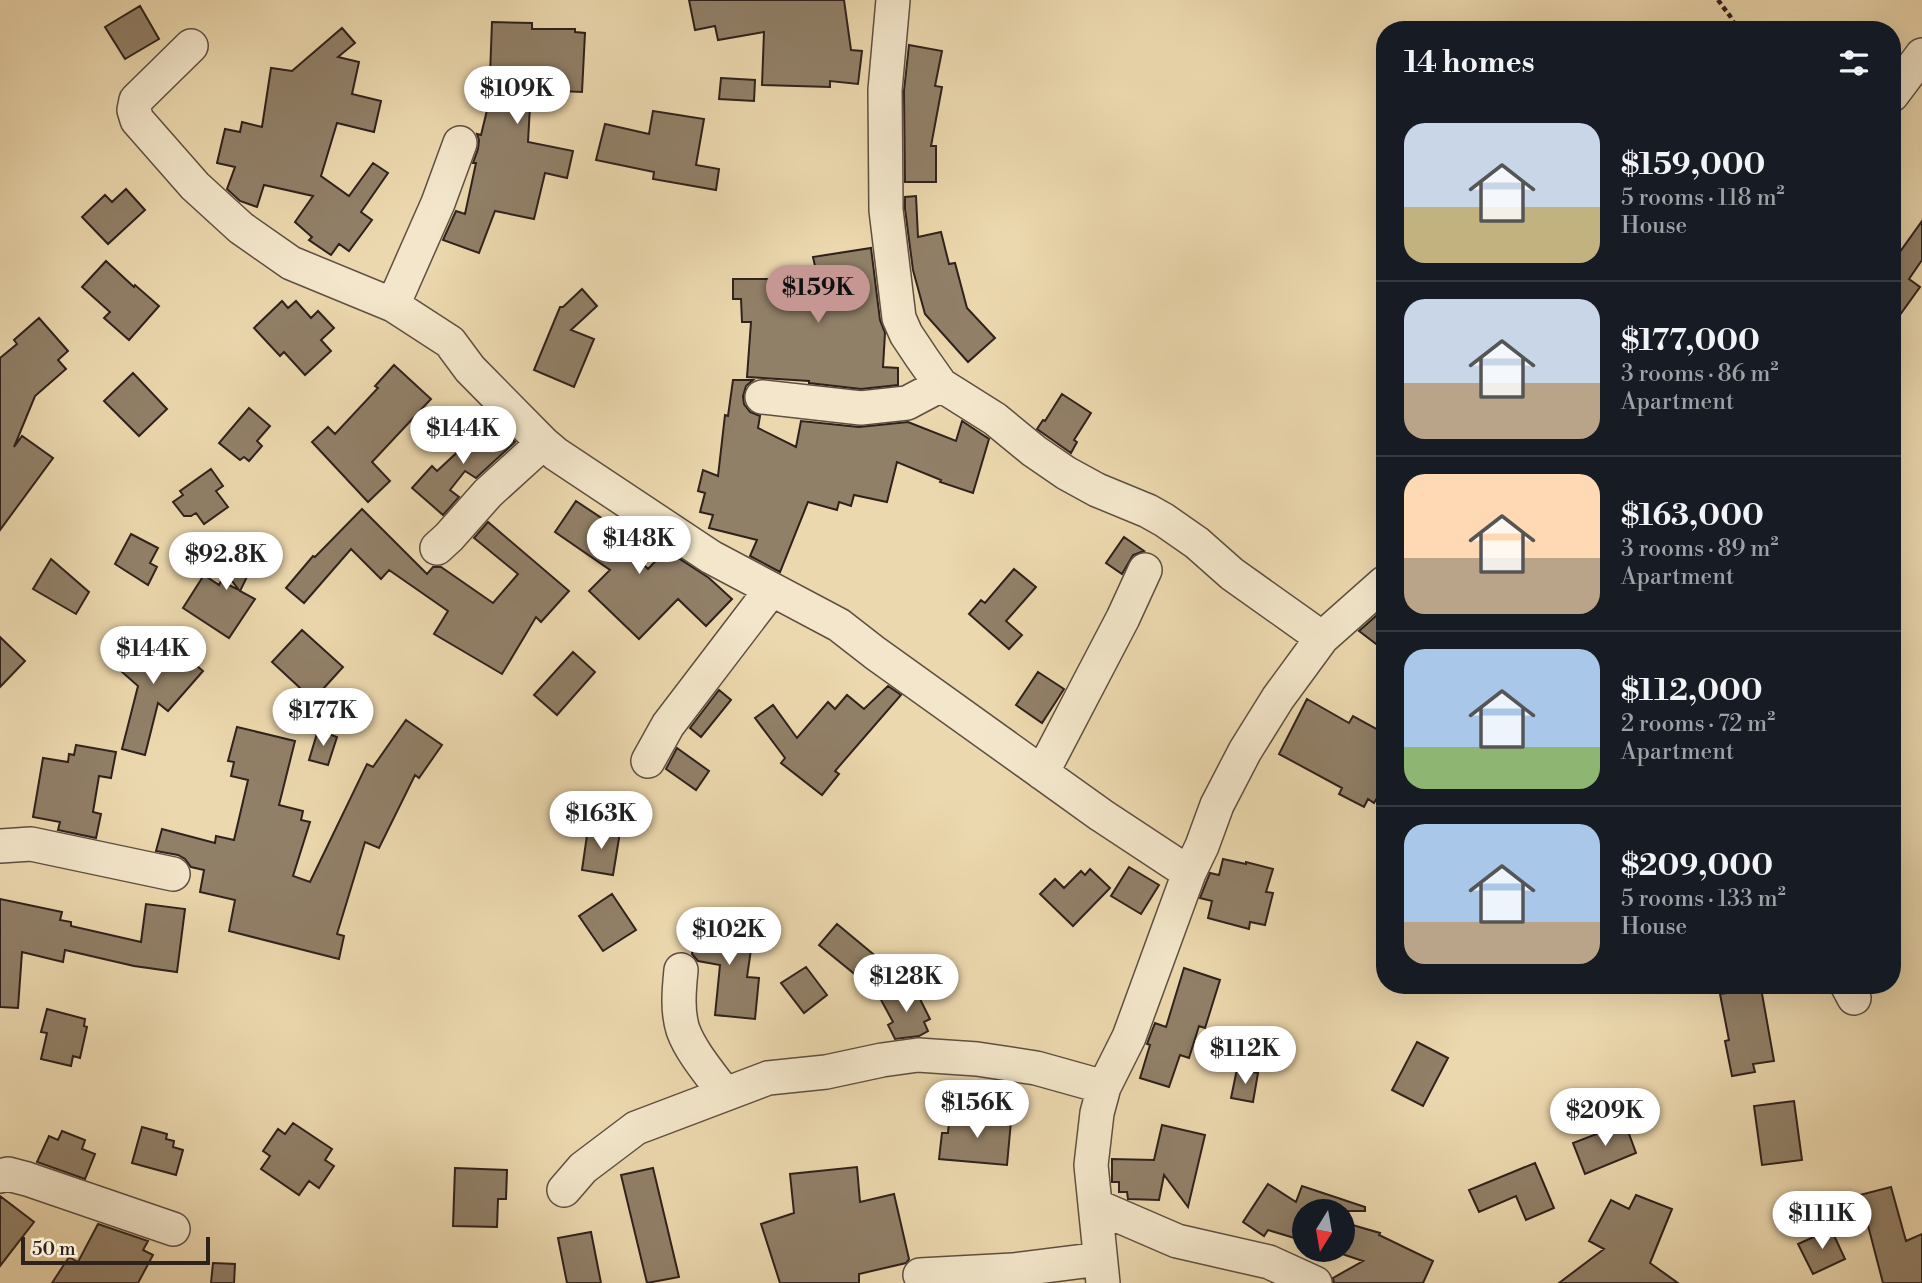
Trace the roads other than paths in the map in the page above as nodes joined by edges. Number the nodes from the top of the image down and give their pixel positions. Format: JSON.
{"nodes":[{"id":1,"x":893,"y":0,"type":"edge"},
{"id":2,"x":191,"y":46,"type":"dead end"},
{"id":3,"x":1922,"y":55,"type":"edge"},
{"id":4,"x":1901,"y":83,"type":"edge"},
{"id":5,"x":460,"y":143,"type":"dead end"},
{"id":6,"x":393,"y":305,"type":"junction"},
{"id":7,"x":941,"y":385,"type":"junction"},
{"id":8,"x":762,"y":397,"type":"dead end"},
{"id":9,"x":544,"y":443,"type":"junction"},
{"id":10,"x":437,"y":548,"type":"dead end"},
{"id":11,"x":1145,"y":570,"type":"dead end"},
{"id":12,"x":771,"y":590,"type":"junction"},
{"id":13,"x":1376,"y":590,"type":"edge"},
{"id":14,"x":1322,"y":638,"type":"junction"},
{"id":15,"x":648,"y":761,"type":"dead end"},
{"id":16,"x":1042,"y":773,"type":"junction"},
{"id":17,"x":0,"y":846,"type":"edge"},
{"id":18,"x":1189,"y":873,"type":"junction"},
{"id":19,"x":173,"y":874,"type":"dead end"},
{"id":20,"x":681,"y":970,"type":"dead end"},
{"id":21,"x":1104,"y":1087,"type":"junction"},
{"id":22,"x":725,"y":1094,"type":"junction"},
{"id":23,"x":0,"y":1176,"type":"edge"},
{"id":24,"x":564,"y":1190,"type":"dead end"},
{"id":25,"x":1096,"y":1206,"type":"junction"},
{"id":26,"x":173,"y":1230,"type":"dead end"},
{"id":27,"x":1102,"y":1271,"type":"edge"},
{"id":28,"x":920,"y":1275,"type":"dead end"},
{"id":29,"x":1315,"y":1283,"type":"edge"}],
"edges":[{"from":1,"to":7,"type":"street"},
{"from":2,"to":6,"type":"street"},
{"from":3,"to":4,"type":"street"},
{"from":5,"to":6,"type":"street"},
{"from":6,"to":9,"type":"street"},
{"from":7,"to":8,"type":"street"},
{"from":7,"to":14,"type":"street"},
{"from":9,"to":10,"type":"street"},
{"from":9,"to":12,"type":"street"},
{"from":11,"to":16,"type":"street"},
{"from":12,"to":15,"type":"street"},
{"from":12,"to":16,"type":"street"},
{"from":13,"to":14,"type":"street"},
{"from":14,"to":18,"type":"street"},
{"from":16,"to":18,"type":"street"},
{"from":17,"to":19,"type":"street"},
{"from":18,"to":21,"type":"street"},
{"from":20,"to":22,"type":"street"},
{"from":21,"to":22,"type":"street"},
{"from":21,"to":25,"type":"street"},
{"from":22,"to":24,"type":"street"},
{"from":23,"to":26,"type":"street"},
{"from":25,"to":27,"type":"street"},
{"from":25,"to":29,"type":"street"},
{"from":27,"to":28,"type":"street"}]}
